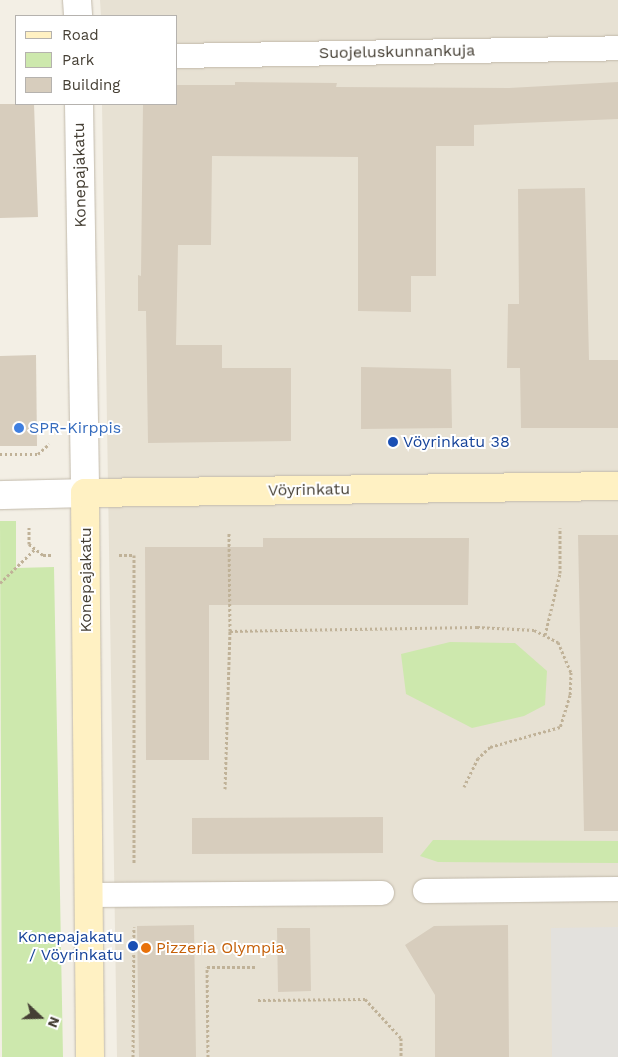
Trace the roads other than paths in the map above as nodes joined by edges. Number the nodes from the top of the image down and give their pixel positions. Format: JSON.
{"nodes":[{"id":1,"x":78,"y":0,"type":"edge"},
{"id":2,"x":78,"y":15,"type":"edge"},
{"id":3,"x":618,"y":48,"type":"edge"},
{"id":4,"x":178,"y":56,"type":"edge"},
{"id":5,"x":79,"y":105,"type":"edge"},
{"id":6,"x":618,"y":486,"type":"edge"},
{"id":7,"x":85,"y":493,"type":"junction"},
{"id":8,"x":0,"y":495,"type":"edge"},
{"id":9,"x":618,"y":889,"type":"edge"},
{"id":10,"x":425,"y":891,"type":"dead end"},
{"id":11,"x":382,"y":893,"type":"dead end"},
{"id":12,"x":88,"y":895,"type":"junction"},
{"id":13,"x":90,"y":1057,"type":"edge"}],
"edges":[{"from":1,"to":2,"type":"street"},
{"from":3,"to":4,"type":"lane","name":"Suojeluskunnankuja"},
{"from":5,"to":7,"type":"street","name":"Konepajakatu"},
{"from":6,"to":7,"type":"main road","name":"Vöyrinkatu"},
{"from":7,"to":8,"type":"street","name":"Vöyrinkatu"},
{"from":7,"to":12,"type":"main road","name":"Konepajakatu"},
{"from":9,"to":10,"type":"lane"},
{"from":11,"to":12,"type":"lane"},
{"from":12,"to":13,"type":"main road","name":"Konepajakatu"}]}
